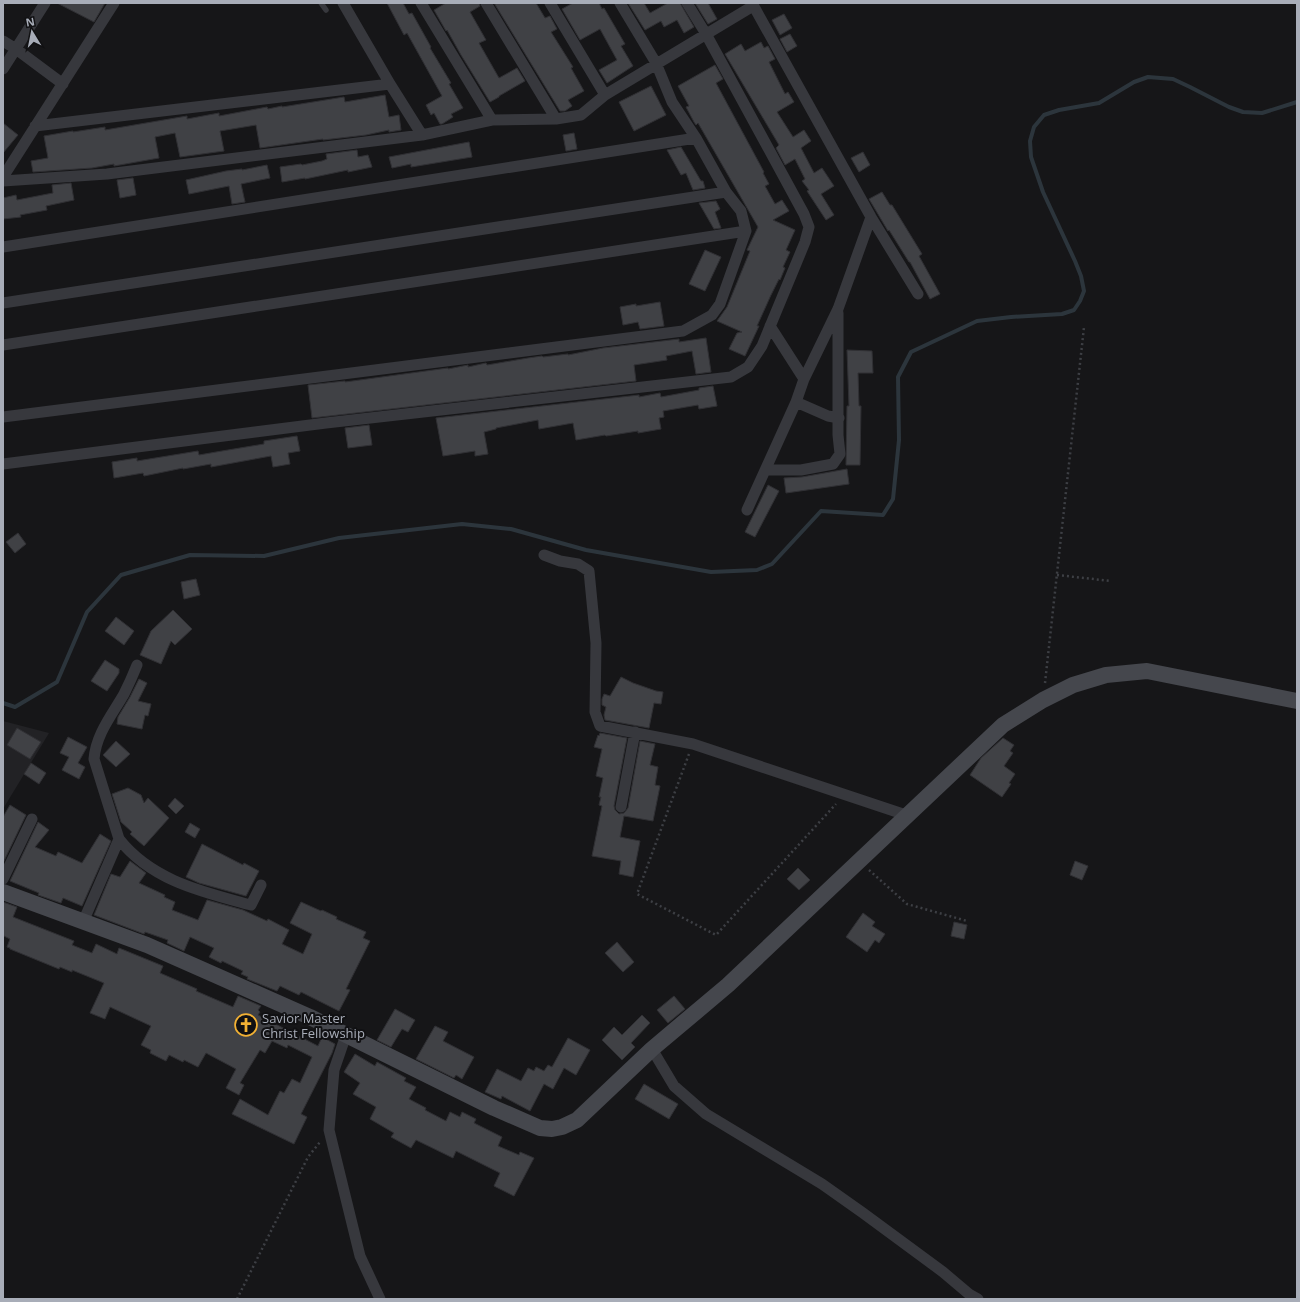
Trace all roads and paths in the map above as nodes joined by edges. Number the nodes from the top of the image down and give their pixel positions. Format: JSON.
{"nodes":[{"id":1,"x":45,"y":3,"type":"edge"},
{"id":2,"x":114,"y":3,"type":"edge"},
{"id":3,"x":322,"y":3,"type":"edge"},
{"id":4,"x":343,"y":3,"type":"edge"},
{"id":5,"x":421,"y":3,"type":"edge"},
{"id":6,"x":486,"y":3,"type":"edge"},
{"id":7,"x":550,"y":3,"type":"edge"},
{"id":8,"x":620,"y":3,"type":"edge"},
{"id":9,"x":687,"y":3,"type":"edge"},
{"id":10,"x":752,"y":4,"type":"edge"},
{"id":11,"x":326,"y":10,"type":"dead end"},
{"id":12,"x":706,"y":34,"type":"junction"},
{"id":13,"x":3,"y":42,"type":"edge"},
{"id":14,"x":16,"y":49,"type":"junction"},
{"id":15,"x":656,"y":63,"type":"junction"},
{"id":16,"x":3,"y":69,"type":"edge"},
{"id":17,"x":63,"y":84,"type":"junction"},
{"id":18,"x":390,"y":84,"type":"junction"},
{"id":19,"x":605,"y":95,"type":"junction"},
{"id":20,"x":556,"y":119,"type":"junction"},
{"id":21,"x":492,"y":120,"type":"junction"},
{"id":22,"x":35,"y":126,"type":"junction"},
{"id":23,"x":422,"y":135,"type":"junction"},
{"id":24,"x":696,"y":138,"type":"junction"},
{"id":25,"x":3,"y":177,"type":"edge"},
{"id":26,"x":3,"y":181,"type":"edge"},
{"id":27,"x":726,"y":192,"type":"junction"},
{"id":28,"x":871,"y":217,"type":"junction"},
{"id":29,"x":746,"y":231,"type":"junction"},
{"id":30,"x":3,"y":247,"type":"edge"},
{"id":31,"x":918,"y":294,"type":"dead end"},
{"id":32,"x":3,"y":303,"type":"edge"},
{"id":33,"x":838,"y":309,"type":"junction"},
{"id":34,"x":770,"y":326,"type":"junction"},
{"id":35,"x":1084,"y":327,"type":"dead end"},
{"id":36,"x":3,"y":345,"type":"edge"},
{"id":37,"x":804,"y":379,"type":"junction"},
{"id":38,"x":796,"y":402,"type":"junction"},
{"id":39,"x":3,"y":417,"type":"edge"},
{"id":40,"x":839,"y":418,"type":"junction"},
{"id":41,"x":3,"y":464,"type":"edge"},
{"id":42,"x":766,"y":470,"type":"junction"},
{"id":43,"x":747,"y":510,"type":"dead end"},
{"id":44,"x":544,"y":555,"type":"dead end"},
{"id":45,"x":1057,"y":575,"type":"junction"},
{"id":46,"x":1110,"y":581,"type":"dead end"},
{"id":47,"x":138,"y":665,"type":"dead end"},
{"id":48,"x":1043,"y":700,"type":"junction"},
{"id":49,"x":1297,"y":701,"type":"edge"},
{"id":50,"x":635,"y":732,"type":"junction"},
{"id":51,"x":693,"y":744,"type":"junction"},
{"id":52,"x":844,"y":794,"type":"junction"},
{"id":53,"x":621,"y":807,"type":"dead end"},
{"id":54,"x":909,"y":816,"type":"junction"},
{"id":55,"x":32,"y":819,"type":"dead end"},
{"id":56,"x":120,"y":840,"type":"junction"},
{"id":57,"x":860,"y":862,"type":"junction"},
{"id":58,"x":3,"y":879,"type":"edge"},
{"id":59,"x":261,"y":885,"type":"dead end"},
{"id":60,"x":3,"y":892,"type":"edge"},
{"id":61,"x":83,"y":922,"type":"junction"},
{"id":62,"x":967,"y":922,"type":"dead end"},
{"id":63,"x":346,"y":1035,"type":"junction"},
{"id":64,"x":652,"y":1049,"type":"junction"},
{"id":65,"x":329,"y":1130,"type":"junction"},
{"id":66,"x":237,"y":1299,"type":"edge"},
{"id":67,"x":380,"y":1299,"type":"edge"},
{"id":68,"x":978,"y":1299,"type":"edge"}],
"edges":[{"from":1,"to":14,"type":"street"},
{"from":2,"to":17,"type":"street"},
{"from":3,"to":11,"type":"lane"},
{"from":4,"to":18,"type":"street"},
{"from":5,"to":21,"type":"street"},
{"from":6,"to":20,"type":"street"},
{"from":7,"to":19,"type":"street"},
{"from":8,"to":15,"type":"street"},
{"from":9,"to":12,"type":"street"},
{"from":10,"to":12,"type":"street"},
{"from":10,"to":28,"type":"street"},
{"from":12,"to":15,"type":"street"},
{"from":12,"to":34,"type":"street"},
{"from":13,"to":14,"type":"street"},
{"from":14,"to":16,"type":"street"},
{"from":14,"to":17,"type":"street"},
{"from":15,"to":19,"type":"street"},
{"from":15,"to":24,"type":"street"},
{"from":17,"to":22,"type":"street"},
{"from":18,"to":22,"type":"street"},
{"from":18,"to":23,"type":"street"},
{"from":19,"to":20,"type":"street"},
{"from":20,"to":21,"type":"street"},
{"from":21,"to":23,"type":"street"},
{"from":22,"to":25,"type":"street"},
{"from":23,"to":26,"type":"street"},
{"from":24,"to":27,"type":"street"},
{"from":24,"to":30,"type":"street"},
{"from":27,"to":29,"type":"street"},
{"from":27,"to":32,"type":"street"},
{"from":28,"to":31,"type":"street"},
{"from":28,"to":33,"type":"street"},
{"from":29,"to":36,"type":"street"},
{"from":29,"to":39,"type":"street"},
{"from":33,"to":37,"type":"street"},
{"from":33,"to":40,"type":"street"},
{"from":34,"to":37,"type":"street"},
{"from":34,"to":41,"type":"street"},
{"from":35,"to":45,"type":"path"},
{"from":37,"to":38,"type":"street"},
{"from":38,"to":40,"type":"street"},
{"from":38,"to":42,"type":"street"},
{"from":40,"to":42,"type":"street"},
{"from":42,"to":43,"type":"street"},
{"from":44,"to":50,"type":"street"},
{"from":45,"to":46,"type":"path"},
{"from":45,"to":48,"type":"path"},
{"from":47,"to":56,"type":"street"},
{"from":48,"to":49,"type":"street"},
{"from":48,"to":54,"type":"street"},
{"from":50,"to":51,"type":"street"},
{"from":50,"to":53,"type":"street"},
{"from":51,"to":52,"type":"street"},
{"from":51,"to":52,"type":"path"},
{"from":52,"to":54,"type":"street"},
{"from":54,"to":57,"type":"street"},
{"from":55,"to":58,"type":"street"},
{"from":56,"to":59,"type":"street"},
{"from":56,"to":61,"type":"street"},
{"from":57,"to":62,"type":"path"},
{"from":57,"to":64,"type":"street"},
{"from":60,"to":61,"type":"street"},
{"from":61,"to":63,"type":"street"},
{"from":63,"to":64,"type":"street"},
{"from":63,"to":65,"type":"street"},
{"from":64,"to":68,"type":"street"},
{"from":65,"to":66,"type":"path"},
{"from":65,"to":67,"type":"street"}]}
